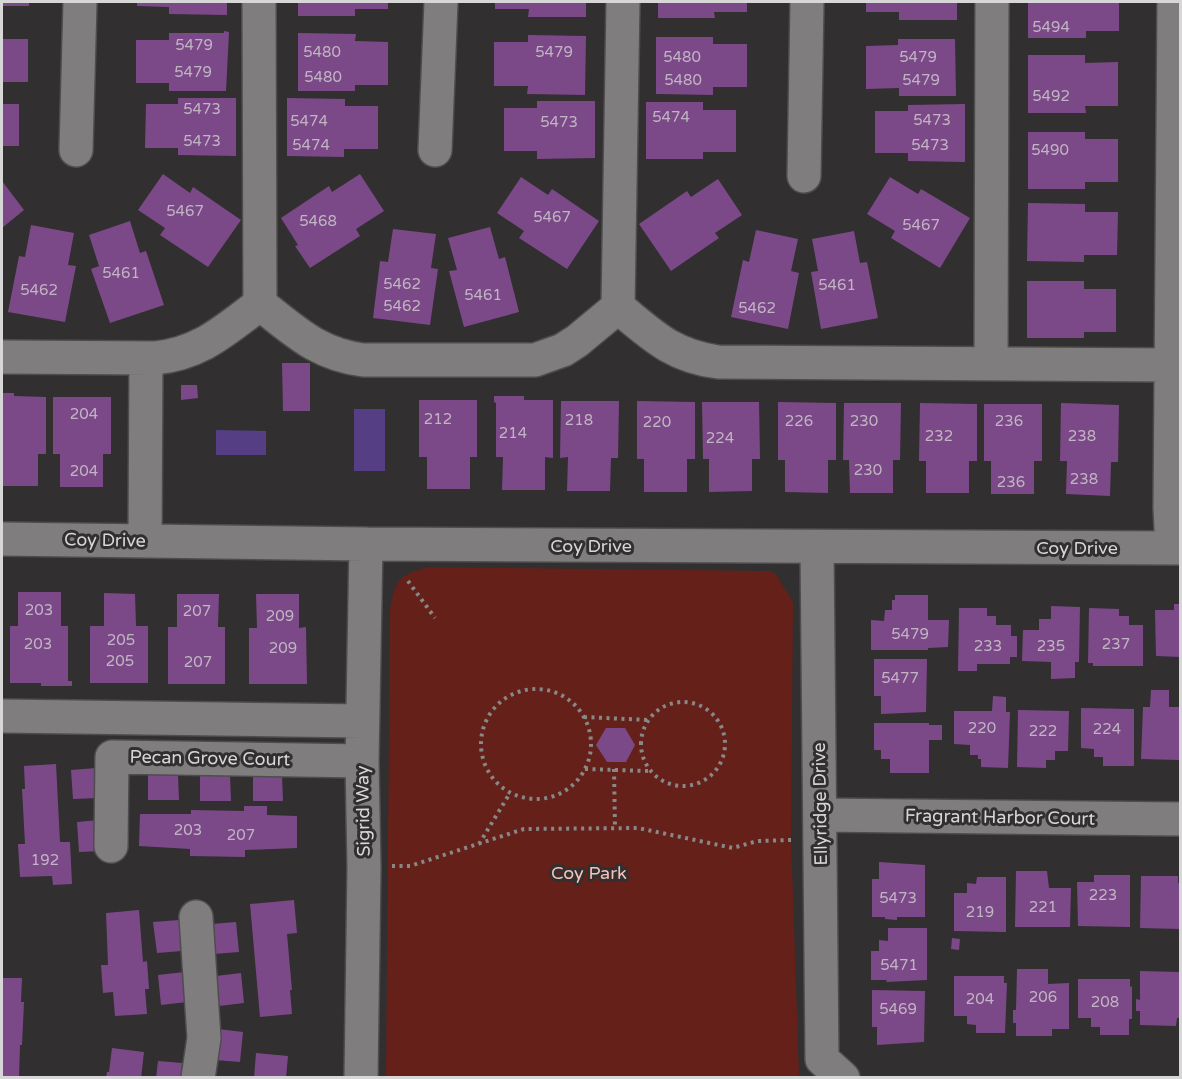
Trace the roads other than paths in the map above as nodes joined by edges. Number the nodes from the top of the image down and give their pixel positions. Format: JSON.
{"nodes":[{"id":1,"x":80,"y":2,"type":"edge"},
{"id":2,"x":259,"y":2,"type":"edge"},
{"id":3,"x":441,"y":2,"type":"edge"},
{"id":4,"x":623,"y":2,"type":"edge"},
{"id":5,"x":807,"y":2,"type":"edge"},
{"id":6,"x":992,"y":2,"type":"edge"},
{"id":7,"x":1174,"y":2,"type":"edge"},
{"id":8,"x":76,"y":150,"type":"dead end"},
{"id":9,"x":435,"y":150,"type":"dead end"},
{"id":10,"x":804,"y":176,"type":"dead end"},
{"id":11,"x":260,"y":304,"type":"junction"},
{"id":12,"x":618,"y":307,"type":"junction"},
{"id":13,"x":2,"y":357,"type":"edge"},
{"id":14,"x":146,"y":358,"type":"junction"},
{"id":15,"x":991,"y":363,"type":"junction"},
{"id":16,"x":1171,"y":365,"type":"junction"},
{"id":17,"x":2,"y":539,"type":"edge"},
{"id":18,"x":145,"y":541,"type":"junction"},
{"id":19,"x":366,"y":544,"type":"junction"},
{"id":20,"x":817,"y":548,"type":"junction"},
{"id":21,"x":1176,"y":548,"type":"edge"},
{"id":22,"x":2,"y":716,"type":"edge"},
{"id":23,"x":362,"y":721,"type":"junction"},
{"id":24,"x":362,"y":761,"type":"junction"},
{"id":25,"x":1180,"y":819,"type":"edge"},
{"id":26,"x":820,"y":827,"type":"junction"},
{"id":27,"x":111,"y":846,"type":"dead end"},
{"id":28,"x":196,"y":917,"type":"dead end"},
{"id":29,"x":833,"y":1068,"type":"edge"},
{"id":30,"x":198,"y":1077,"type":"edge"},
{"id":31,"x":361,"y":1077,"type":"edge"}],
"edges":[{"from":1,"to":8,"type":"street"},
{"from":2,"to":11,"type":"street"},
{"from":3,"to":9,"type":"street"},
{"from":4,"to":12,"type":"street"},
{"from":5,"to":10,"type":"street"},
{"from":6,"to":15,"type":"street"},
{"from":7,"to":16,"type":"street"},
{"from":11,"to":12,"type":"street"},
{"from":11,"to":14,"type":"street"},
{"from":12,"to":15,"type":"street"},
{"from":13,"to":14,"type":"street"},
{"from":14,"to":18,"type":"street"},
{"from":15,"to":16,"type":"street"},
{"from":16,"to":21,"type":"street"},
{"from":17,"to":18,"type":"street","name":"Coy Drive"},
{"from":18,"to":19,"type":"street","name":"Coy Drive"},
{"from":19,"to":20,"type":"street","name":"Coy Drive"},
{"from":19,"to":23,"type":"street","name":"Sigrid Way"},
{"from":20,"to":21,"type":"street","name":"Coy Drive"},
{"from":20,"to":26,"type":"street","name":"Ellyridge Drive"},
{"from":22,"to":23,"type":"street"},
{"from":23,"to":24,"type":"street","name":"Sigrid Way"},
{"from":24,"to":27,"type":"street","name":"Pecan Grove Court"},
{"from":24,"to":31,"type":"street","name":"Sigrid Way"},
{"from":25,"to":26,"type":"street","name":"Fragrant Harbor Court"},
{"from":26,"to":29,"type":"street","name":"Ellyridge Drive"},
{"from":28,"to":30,"type":"street"}]}
